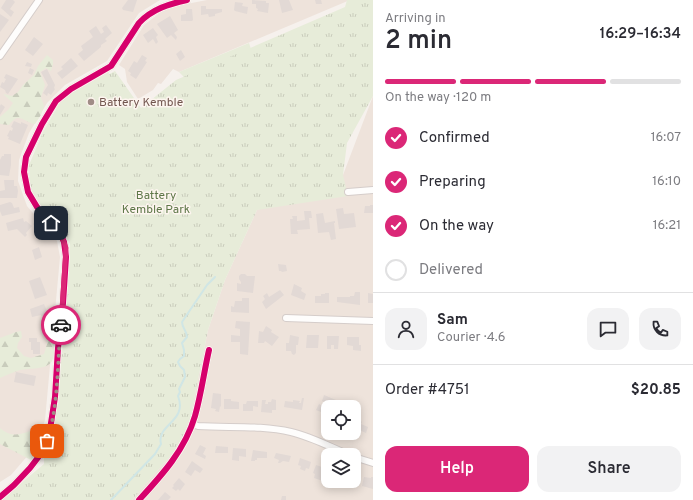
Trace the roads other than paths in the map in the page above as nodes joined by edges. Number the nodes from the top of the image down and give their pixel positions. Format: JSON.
{"nodes":[{"id":1,"x":40,"y":0,"type":"edge"},
{"id":2,"x":187,"y":0,"type":"edge"},
{"id":3,"x":0,"y":56,"type":"edge"},
{"id":4,"x":373,"y":190,"type":"edge"},
{"id":5,"x":348,"y":192,"type":"dead end"},
{"id":6,"x":286,"y":318,"type":"dead end"},
{"id":7,"x":373,"y":321,"type":"edge"},
{"id":8,"x":210,"y":350,"type":"dead end"},
{"id":9,"x":192,"y":424,"type":"junction"},
{"id":10,"x":333,"y":448,"type":"edge"},
{"id":11,"x":361,"y":459,"type":"edge"},
{"id":12,"x":373,"y":462,"type":"edge"},
{"id":13,"x":0,"y":497,"type":"edge"},
{"id":14,"x":139,"y":500,"type":"edge"}],
"edges":[{"from":1,"to":3,"type":"street"},
{"from":2,"to":13,"type":"street"},
{"from":4,"to":5,"type":"street"},
{"from":6,"to":7,"type":"street"},
{"from":8,"to":9,"type":"street"},
{"from":9,"to":10,"type":"street"},
{"from":9,"to":14,"type":"street"},
{"from":11,"to":12,"type":"street"}]}
